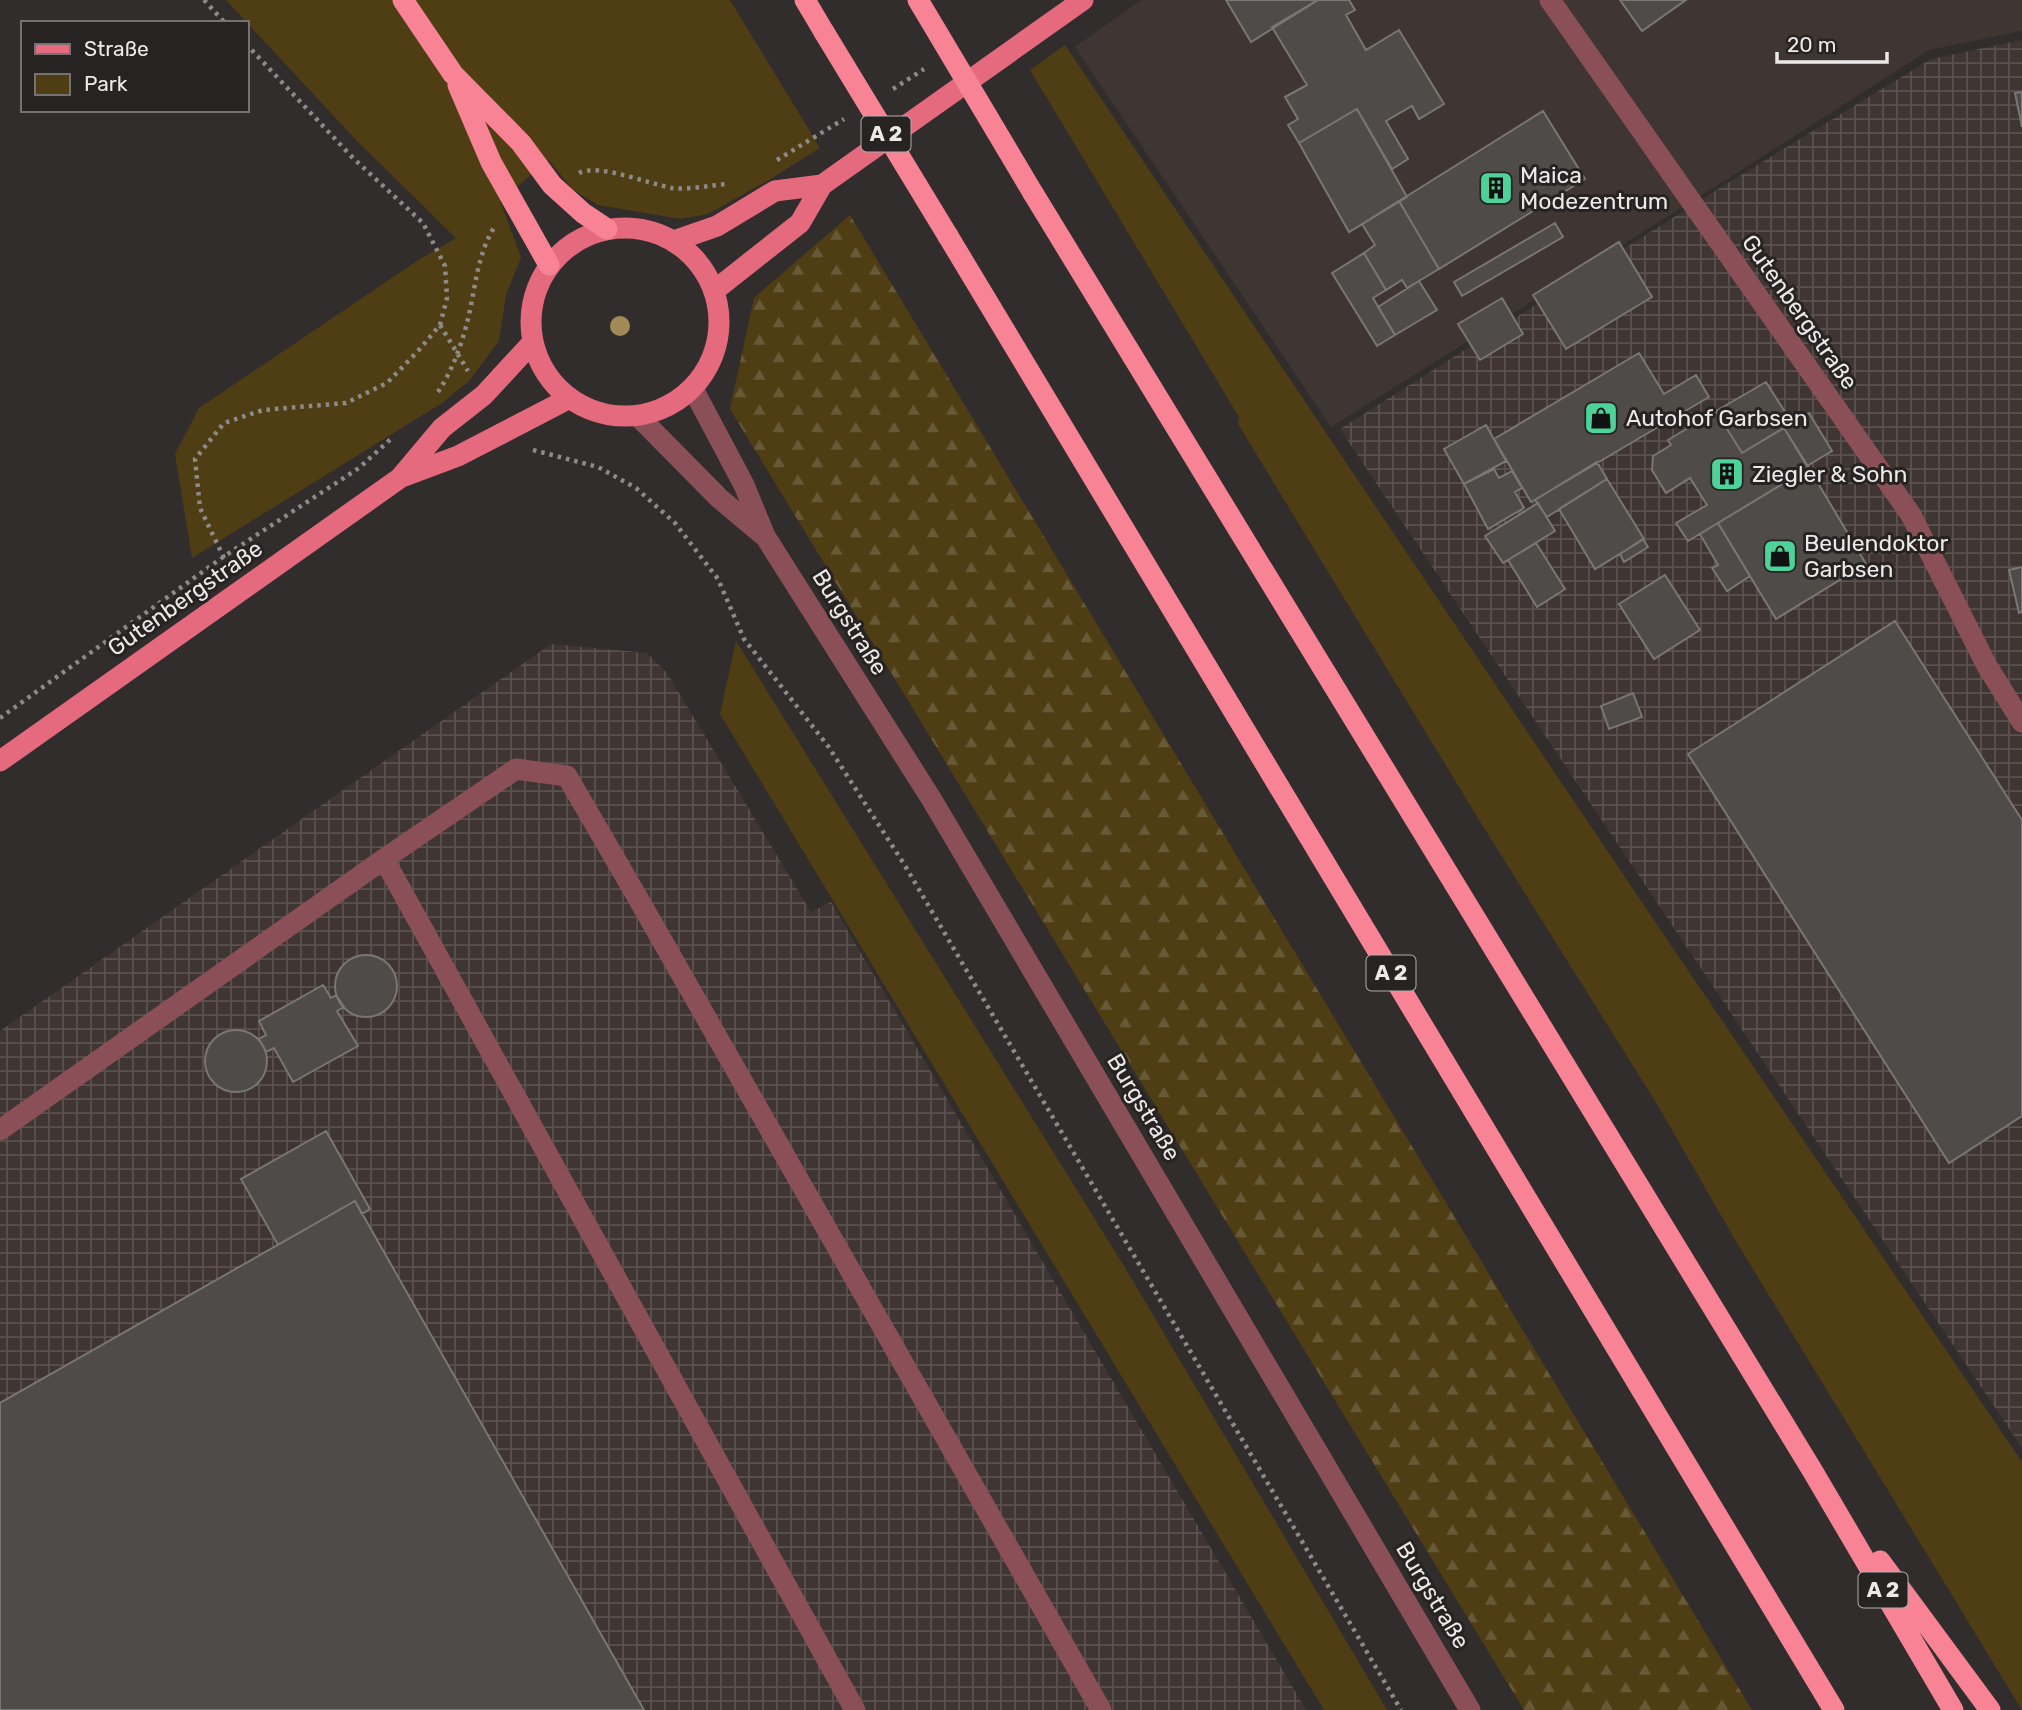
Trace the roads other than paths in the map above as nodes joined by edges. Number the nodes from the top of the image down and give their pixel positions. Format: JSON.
{"nodes":[{"id":1,"x":403,"y":0,"type":"edge"},
{"id":2,"x":805,"y":0,"type":"edge"},
{"id":3,"x":918,"y":0,"type":"edge"},
{"id":4,"x":1083,"y":0,"type":"edge"},
{"id":5,"x":1550,"y":0,"type":"edge"},
{"id":6,"x":453,"y":74,"type":"junction"},
{"id":7,"x":822,"y":185,"type":"junction"},
{"id":8,"x":607,"y":229,"type":"junction"},
{"id":9,"x":674,"y":241,"type":"junction"},
{"id":10,"x":549,"y":265,"type":"junction"},
{"id":11,"x":715,"y":290,"type":"junction"},
{"id":12,"x":532,"y":343,"type":"junction"},
{"id":13,"x":693,"y":389,"type":"junction"},
{"id":14,"x":569,"y":399,"type":"junction"},
{"id":15,"x":639,"y":417,"type":"junction"},
{"id":16,"x":400,"y":478,"type":"junction"},
{"id":17,"x":765,"y":536,"type":"junction"},
{"id":18,"x":2022,"y":722,"type":"edge"},
{"id":19,"x":0,"y":761,"type":"edge"},
{"id":20,"x":384,"y":859,"type":"junction"},
{"id":21,"x":0,"y":1130,"type":"edge"},
{"id":22,"x":1812,"y":1470,"type":"junction"},
{"id":23,"x":855,"y":1710,"type":"edge"},
{"id":24,"x":1101,"y":1710,"type":"edge"},
{"id":25,"x":1470,"y":1710,"type":"edge"},
{"id":26,"x":1834,"y":1710,"type":"edge"},
{"id":27,"x":1953,"y":1710,"type":"edge"},
{"id":28,"x":1990,"y":1710,"type":"edge"}],
"edges":[{"from":1,"to":6,"type":"highway"},
{"from":2,"to":26,"type":"highway","number":"A 2","bridge":true},
{"from":3,"to":22,"type":"highway","number":"A 2","bridge":true},
{"from":4,"to":7,"type":"main road"},
{"from":5,"to":18,"type":"street","name":"Gutenbergstraße"},
{"from":6,"to":8,"type":"highway"},
{"from":6,"to":10,"type":"highway"},
{"from":7,"to":9,"type":"main road"},
{"from":7,"to":11,"type":"main road"},
{"from":8,"to":9,"type":"main road"},
{"from":8,"to":10,"type":"main road"},
{"from":9,"to":11,"type":"main road"},
{"from":10,"to":12,"type":"main road"},
{"from":11,"to":13,"type":"main road"},
{"from":12,"to":14,"type":"main road"},
{"from":12,"to":16,"type":"main road","name":"Gutenbergstraße"},
{"from":13,"to":15,"type":"main road"},
{"from":13,"to":17,"type":"street","name":"Burgstraße"},
{"from":14,"to":15,"type":"main road"},
{"from":14,"to":16,"type":"main road","name":"Gutenbergstraße"},
{"from":15,"to":17,"type":"street","name":"Burgstraße"},
{"from":16,"to":19,"type":"main road","name":"Gutenbergstraße"},
{"from":17,"to":25,"type":"street","name":"Burgstraße"},
{"from":20,"to":21,"type":"street"},
{"from":20,"to":23,"type":"street"},
{"from":20,"to":24,"type":"street"},
{"from":22,"to":27,"type":"highway","number":"A 2"},
{"from":22,"to":28,"type":"highway"}]}
